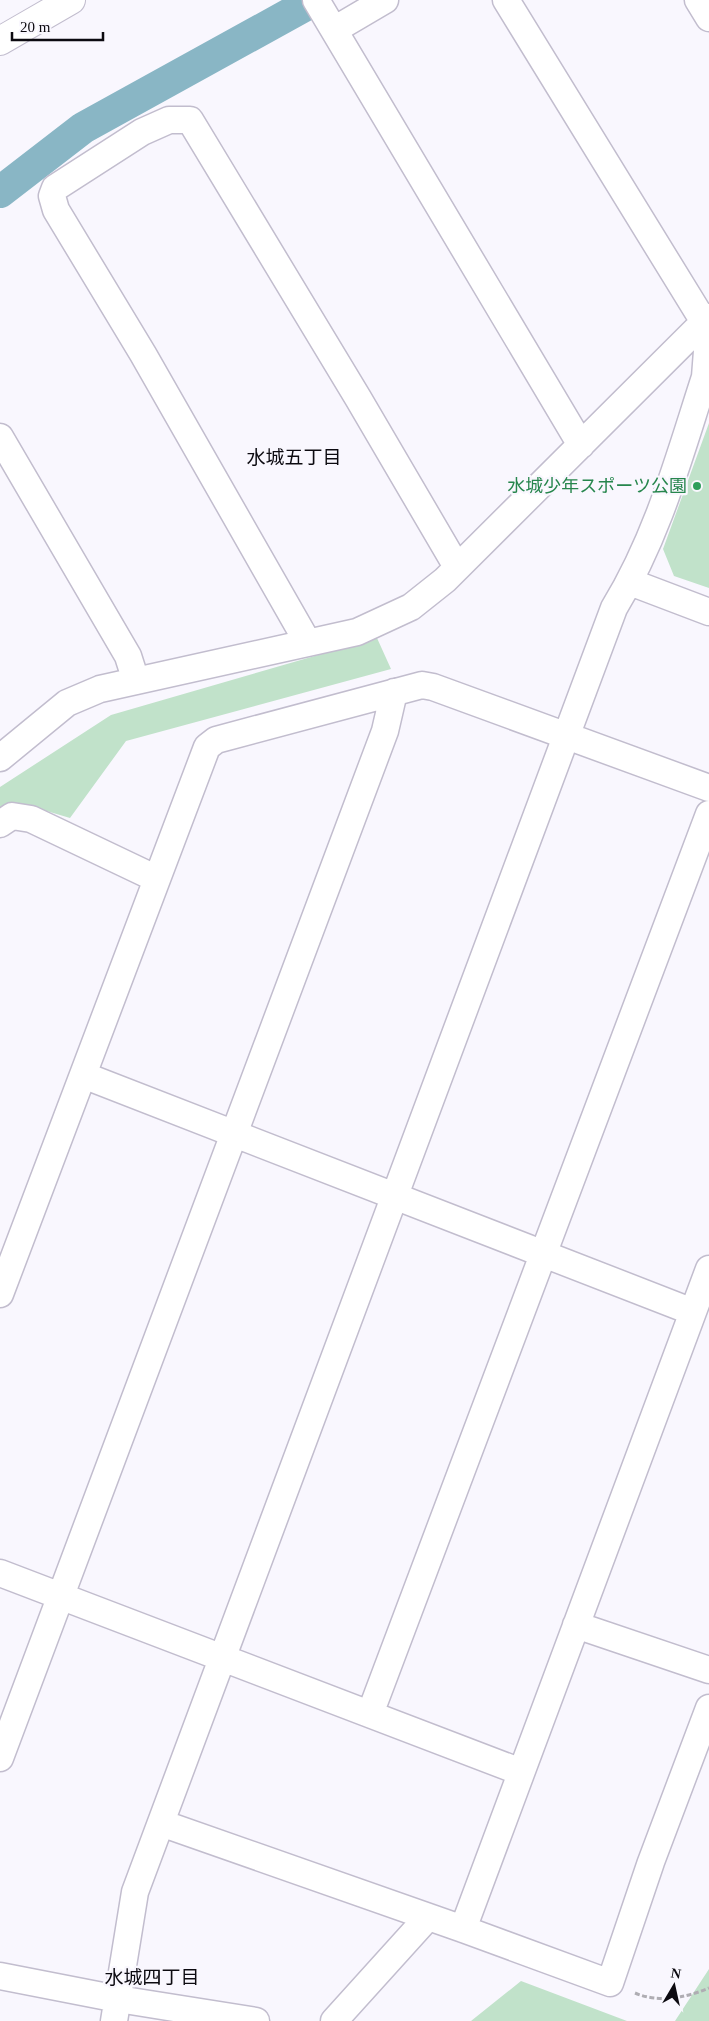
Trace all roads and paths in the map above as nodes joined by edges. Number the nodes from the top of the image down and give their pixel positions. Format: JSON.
{"nodes":[{"id":1,"x":71,"y":0,"type":"edge"},
{"id":2,"x":316,"y":0,"type":"edge"},
{"id":3,"x":386,"y":0,"type":"edge"},
{"id":4,"x":506,"y":0,"type":"edge"},
{"id":5,"x":698,"y":0,"type":"edge"},
{"id":6,"x":709,"y":18,"type":"edge"},
{"id":7,"x":334,"y":30,"type":"junction"},
{"id":8,"x":0,"y":42,"type":"edge"},
{"id":9,"x":706,"y":320,"type":"edge"},
{"id":10,"x":0,"y":437,"type":"edge"},
{"id":11,"x":581,"y":445,"type":"junction"},
{"id":12,"x":457,"y":567,"type":"junction"},
{"id":13,"x":630,"y":582,"type":"junction"},
{"id":14,"x":709,"y":612,"type":"edge"},
{"id":15,"x":308,"y":643,"type":"junction"},
{"id":16,"x":136,"y":681,"type":"junction"},
{"id":17,"x":394,"y":692,"type":"junction"},
{"id":18,"x":567,"y":735,"type":"junction"},
{"id":19,"x":1,"y":755,"type":"edge"},
{"id":20,"x":709,"y":788,"type":"edge"},
{"id":21,"x":709,"y":814,"type":"edge"},
{"id":22,"x":0,"y":824,"type":"edge"},
{"id":23,"x":157,"y":879,"type":"junction"},
{"id":24,"x":82,"y":1075,"type":"junction"},
{"id":25,"x":234,"y":1134,"type":"junction"},
{"id":26,"x":395,"y":1196,"type":"junction"},
{"id":27,"x":543,"y":1254,"type":"junction"},
{"id":28,"x":709,"y":1269,"type":"edge"},
{"id":29,"x":0,"y":1294,"type":"edge"},
{"id":30,"x":692,"y":1312,"type":"junction"},
{"id":31,"x":0,"y":1573,"type":"edge"},
{"id":32,"x":61,"y":1596,"type":"junction"},
{"id":33,"x":576,"y":1625,"type":"junction"},
{"id":34,"x":223,"y":1658,"type":"junction"},
{"id":35,"x":709,"y":1670,"type":"edge"},
{"id":36,"x":709,"y":1708,"type":"edge"},
{"id":37,"x":370,"y":1714,"type":"junction"},
{"id":38,"x":0,"y":1758,"type":"edge"},
{"id":39,"x":521,"y":1772,"type":"junction"},
{"id":40,"x":161,"y":1823,"type":"junction"},
{"id":41,"x":428,"y":1917,"type":"junction"},
{"id":42,"x":463,"y":1929,"type":"junction"},
{"id":43,"x":0,"y":1976,"type":"edge"},
{"id":44,"x":610,"y":1983,"type":"junction"},
{"id":45,"x":709,"y":1988,"type":"edge"},
{"id":46,"x":116,"y":2010,"type":"edge"},
{"id":47,"x":256,"y":2021,"type":"edge"},
{"id":48,"x":334,"y":2021,"type":"edge"}],
"edges":[{"from":1,"to":8,"type":"street"},
{"from":2,"to":7,"type":"street"},
{"from":3,"to":7,"type":"street"},
{"from":4,"to":9,"type":"street"},
{"from":5,"to":6,"type":"street"},
{"from":7,"to":11,"type":"street"},
{"from":9,"to":11,"type":"street"},
{"from":9,"to":13,"type":"street"},
{"from":10,"to":16,"type":"street"},
{"from":11,"to":12,"type":"street"},
{"from":12,"to":15,"type":"street"},
{"from":12,"to":15,"type":"street"},
{"from":13,"to":14,"type":"street"},
{"from":13,"to":18,"type":"street"},
{"from":15,"to":16,"type":"street"},
{"from":16,"to":19,"type":"street"},
{"from":17,"to":18,"type":"street"},
{"from":17,"to":23,"type":"street"},
{"from":17,"to":25,"type":"street"},
{"from":18,"to":20,"type":"street"},
{"from":18,"to":26,"type":"street"},
{"from":21,"to":27,"type":"street"},
{"from":22,"to":23,"type":"street"},
{"from":23,"to":24,"type":"street"},
{"from":24,"to":25,"type":"street"},
{"from":24,"to":29,"type":"street"},
{"from":25,"to":26,"type":"street"},
{"from":25,"to":32,"type":"street"},
{"from":26,"to":27,"type":"street"},
{"from":26,"to":34,"type":"street"},
{"from":27,"to":30,"type":"street"},
{"from":27,"to":37,"type":"street"},
{"from":28,"to":30,"type":"street"},
{"from":30,"to":33,"type":"street"},
{"from":31,"to":32,"type":"street"},
{"from":32,"to":34,"type":"street"},
{"from":32,"to":38,"type":"street"},
{"from":33,"to":35,"type":"street"},
{"from":33,"to":39,"type":"street"},
{"from":34,"to":37,"type":"street"},
{"from":34,"to":40,"type":"street"},
{"from":36,"to":44,"type":"street"},
{"from":37,"to":39,"type":"street"},
{"from":39,"to":42,"type":"street"},
{"from":40,"to":41,"type":"street"},
{"from":40,"to":46,"type":"street"},
{"from":41,"to":42,"type":"street"},
{"from":41,"to":48,"type":"street"},
{"from":42,"to":44,"type":"street"},
{"from":43,"to":46,"type":"street"},
{"from":44,"to":45,"type":"path"},
{"from":46,"to":47,"type":"street"}]}
